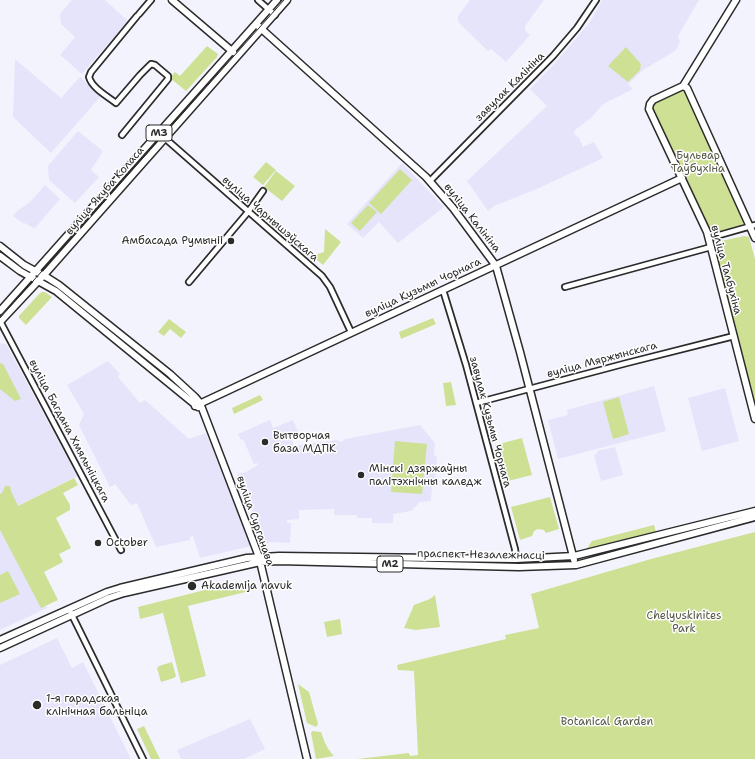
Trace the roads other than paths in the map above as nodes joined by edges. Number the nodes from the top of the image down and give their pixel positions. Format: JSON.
{"nodes":[{"id":1,"x":151,"y":0,"type":"edge"},
{"id":2,"x":172,"y":0,"type":"edge"},
{"id":3,"x":258,"y":0,"type":"edge"},
{"id":4,"x":277,"y":0,"type":"edge"},
{"id":5,"x":287,"y":0,"type":"edge"},
{"id":6,"x":596,"y":0,"type":"edge"},
{"id":7,"x":736,"y":0,"type":"edge"},
{"id":8,"x":269,"y":10,"type":"junction"},
{"id":9,"x":275,"y":15,"type":"junction"},
{"id":10,"x":256,"y":24,"type":"junction"},
{"id":11,"x":262,"y":30,"type":"junction"},
{"id":12,"x":231,"y":51,"type":"junction"},
{"id":13,"x":238,"y":56,"type":"junction"},
{"id":14,"x":683,"y":86,"type":"junction"},
{"id":15,"x":159,"y":133,"type":"junction"},
{"id":16,"x":122,"y":135,"type":"dead end"},
{"id":17,"x":165,"y":138,"type":"junction"},
{"id":18,"x":682,"y":178,"type":"junction"},
{"id":19,"x":430,"y":181,"type":"junction"},
{"id":20,"x":263,"y":192,"type":"dead end"},
{"id":21,"x":248,"y":212,"type":"junction"},
{"id":22,"x":752,"y":226,"type":"edge"},
{"id":23,"x":709,"y":238,"type":"junction"},
{"id":24,"x":755,"y":238,"type":"edge"},
{"id":25,"x":0,"y":246,"type":"edge"},
{"id":26,"x":711,"y":247,"type":"junction"},
{"id":27,"x":0,"y":256,"type":"edge"},
{"id":28,"x":496,"y":266,"type":"junction"},
{"id":29,"x":36,"y":271,"type":"junction"},
{"id":30,"x":44,"y":275,"type":"junction"},
{"id":31,"x":31,"y":277,"type":"junction"},
{"id":32,"x":38,"y":281,"type":"junction"},
{"id":33,"x":189,"y":282,"type":"dead end"},
{"id":34,"x":565,"y":287,"type":"dead end"},
{"id":35,"x":443,"y":290,"type":"junction"},
{"id":36,"x":0,"y":311,"type":"edge"},
{"id":37,"x":0,"y":321,"type":"edge"},
{"id":38,"x":351,"y":332,"type":"junction"},
{"id":39,"x":734,"y":336,"type":"junction"},
{"id":40,"x":530,"y":389,"type":"junction"},
{"id":41,"x":476,"y":403,"type":"junction"},
{"id":42,"x":198,"y":404,"type":"junction"},
{"id":43,"x":755,"y":419,"type":"edge"},
{"id":44,"x":755,"y":511,"type":"edge"},
{"id":45,"x":755,"y":517,"type":"edge"},
{"id":46,"x":121,"y":550,"type":"dead end"},
{"id":47,"x":574,"y":556,"type":"junction"},
{"id":48,"x":516,"y":558,"type":"junction"},
{"id":49,"x":260,"y":560,"type":"junction"},
{"id":50,"x":576,"y":565,"type":"junction"},
{"id":51,"x":69,"y":609,"type":"junction"},
{"id":52,"x":72,"y":615,"type":"junction"},
{"id":53,"x":0,"y":640,"type":"edge"},
{"id":54,"x":0,"y":648,"type":"edge"},
{"id":55,"x":143,"y":759,"type":"edge"},
{"id":56,"x":307,"y":759,"type":"edge"}],
"edges":[{"from":1,"to":16,"type":"street"},
{"from":2,"to":12,"type":"main road"},
{"from":3,"to":8,"type":"street"},
{"from":4,"to":8,"type":"main road","name":"вуліца Якуба Коласа","number":"М3"},
{"from":5,"to":9,"type":"main road","name":"вуліца Якуба Коласа","number":"М3"},
{"from":6,"to":19,"type":"street","name":"завулак Калініна"},
{"from":7,"to":14,"type":"main road"},
{"from":8,"to":9,"type":"street"},
{"from":8,"to":10,"type":"main road","name":"вуліца Якуба Коласа","number":"М3"},
{"from":9,"to":11,"type":"main road","name":"вуліца Якуба Коласа","number":"М3"},
{"from":10,"to":11,"type":"main road","name":"вуліца Калініна"},
{"from":10,"to":12,"type":"main road","name":"вуліца Якуба Коласа","number":"М3"},
{"from":11,"to":13,"type":"main road","name":"вуліца Якуба Коласа","number":"М3"},
{"from":11,"to":19,"type":"main road","name":"вуліца Калініна"},
{"from":12,"to":13,"type":"main road"},
{"from":12,"to":15,"type":"main road","name":"вуліца Якуба Коласа","number":"М3"},
{"from":13,"to":17,"type":"main road","name":"вуліца Якуба Коласа","number":"М3"},
{"from":14,"to":18,"type":"main road","name":"вуліца Талбухіна"},
{"from":14,"to":22,"type":"main road"},
{"from":15,"to":17,"type":"street","name":"вуліца Чарнышэўскага"},
{"from":15,"to":29,"type":"main road","name":"вуліца Якуба Коласа","number":"М3"},
{"from":17,"to":21,"type":"street","name":"вуліца Чарнышэўскага"},
{"from":17,"to":30,"type":"main road","name":"вуліца Якуба Коласа","number":"М3"},
{"from":18,"to":23,"type":"main road","name":"вуліца Талбухіна"},
{"from":18,"to":28,"type":"main road","name":"вуліца Кузьмы Чорнага"},
{"from":19,"to":28,"type":"main road","name":"вуліца Калініна"},
{"from":20,"to":21,"type":"street"},
{"from":21,"to":33,"type":"street"},
{"from":21,"to":38,"type":"street","name":"вуліца Чарнышэўскага"},
{"from":22,"to":23,"type":"street"},
{"from":22,"to":24,"type":"main road"},
{"from":23,"to":26,"type":"main road","name":"вуліца Талбухіна"},
{"from":25,"to":29,"type":"main road","name":"вуліца Сурганава"},
{"from":26,"to":34,"type":"street"},
{"from":26,"to":39,"type":"main road","name":"вуліца Талбухіна"},
{"from":27,"to":31,"type":"main road"},
{"from":28,"to":35,"type":"main road","name":"вуліца Кузьмы Чорнага"},
{"from":28,"to":40,"type":"main road","name":"вуліца Калініна"},
{"from":29,"to":30,"type":"main road","name":"вуліца Сурганава"},
{"from":29,"to":31,"type":"main road","name":"вуліца Якуба Коласа","number":"М3"},
{"from":30,"to":32,"type":"main road","name":"вуліца Якуба Коласа","number":"М3"},
{"from":30,"to":42,"type":"main road","name":"вуліца Сурганава"},
{"from":31,"to":32,"type":"main road"},
{"from":31,"to":36,"type":"main road","name":"вуліца Якуба Коласа","number":"М3"},
{"from":32,"to":37,"type":"main road","name":"вуліца Якуба Коласа","number":"М3"},
{"from":32,"to":42,"type":"main road"},
{"from":35,"to":38,"type":"main road","name":"вуліца Кузьмы Чорнага"},
{"from":35,"to":41,"type":"street","name":"завулак Кузьмы Чорнага"},
{"from":37,"to":46,"type":"street","name":"вуліца Багдана Хмяльніцкага"},
{"from":38,"to":42,"type":"main road","name":"вуліца Кузьмы Чорнага"},
{"from":39,"to":40,"type":"street","name":"вуліца Мяржынскага"},
{"from":39,"to":43,"type":"main road","name":"вуліца Талбухіна"},
{"from":40,"to":41,"type":"street","name":"вуліца Мяржынскага"},
{"from":40,"to":47,"type":"main road","name":"вуліца Калініна"},
{"from":41,"to":48,"type":"street","name":"завулак Кузьмы Чорнага"},
{"from":42,"to":49,"type":"main road","name":"вуліца Сурганава"},
{"from":44,"to":47,"type":"main road","name":"праспект Незалежнасці","number":"М2"},
{"from":45,"to":50,"type":"main road","name":"праспект Незалежнасці","number":"М2"},
{"from":47,"to":48,"type":"main road","name":"праспект Незалежнасці","number":"М2"},
{"from":47,"to":50,"type":"main road","name":"вуліца Калініна"},
{"from":48,"to":49,"type":"main road","name":"праспект Незалежнасці","number":"М2"},
{"from":49,"to":50,"type":"main road","name":"праспект Незалежнасці","number":"М2"},
{"from":49,"to":51,"type":"main road","name":"праспект Незалежнасці","number":"М2"},
{"from":49,"to":52,"type":"main road","name":"праспект Незалежнасці","number":"М2"},
{"from":49,"to":56,"type":"main road","name":"вуліца Сурганава"},
{"from":51,"to":52,"type":"street"},
{"from":51,"to":53,"type":"main road","name":"праспект Незалежнасці","number":"М2"},
{"from":52,"to":54,"type":"main road","name":"праспект Незалежнасці","number":"М2"},
{"from":52,"to":55,"type":"street"}]}
